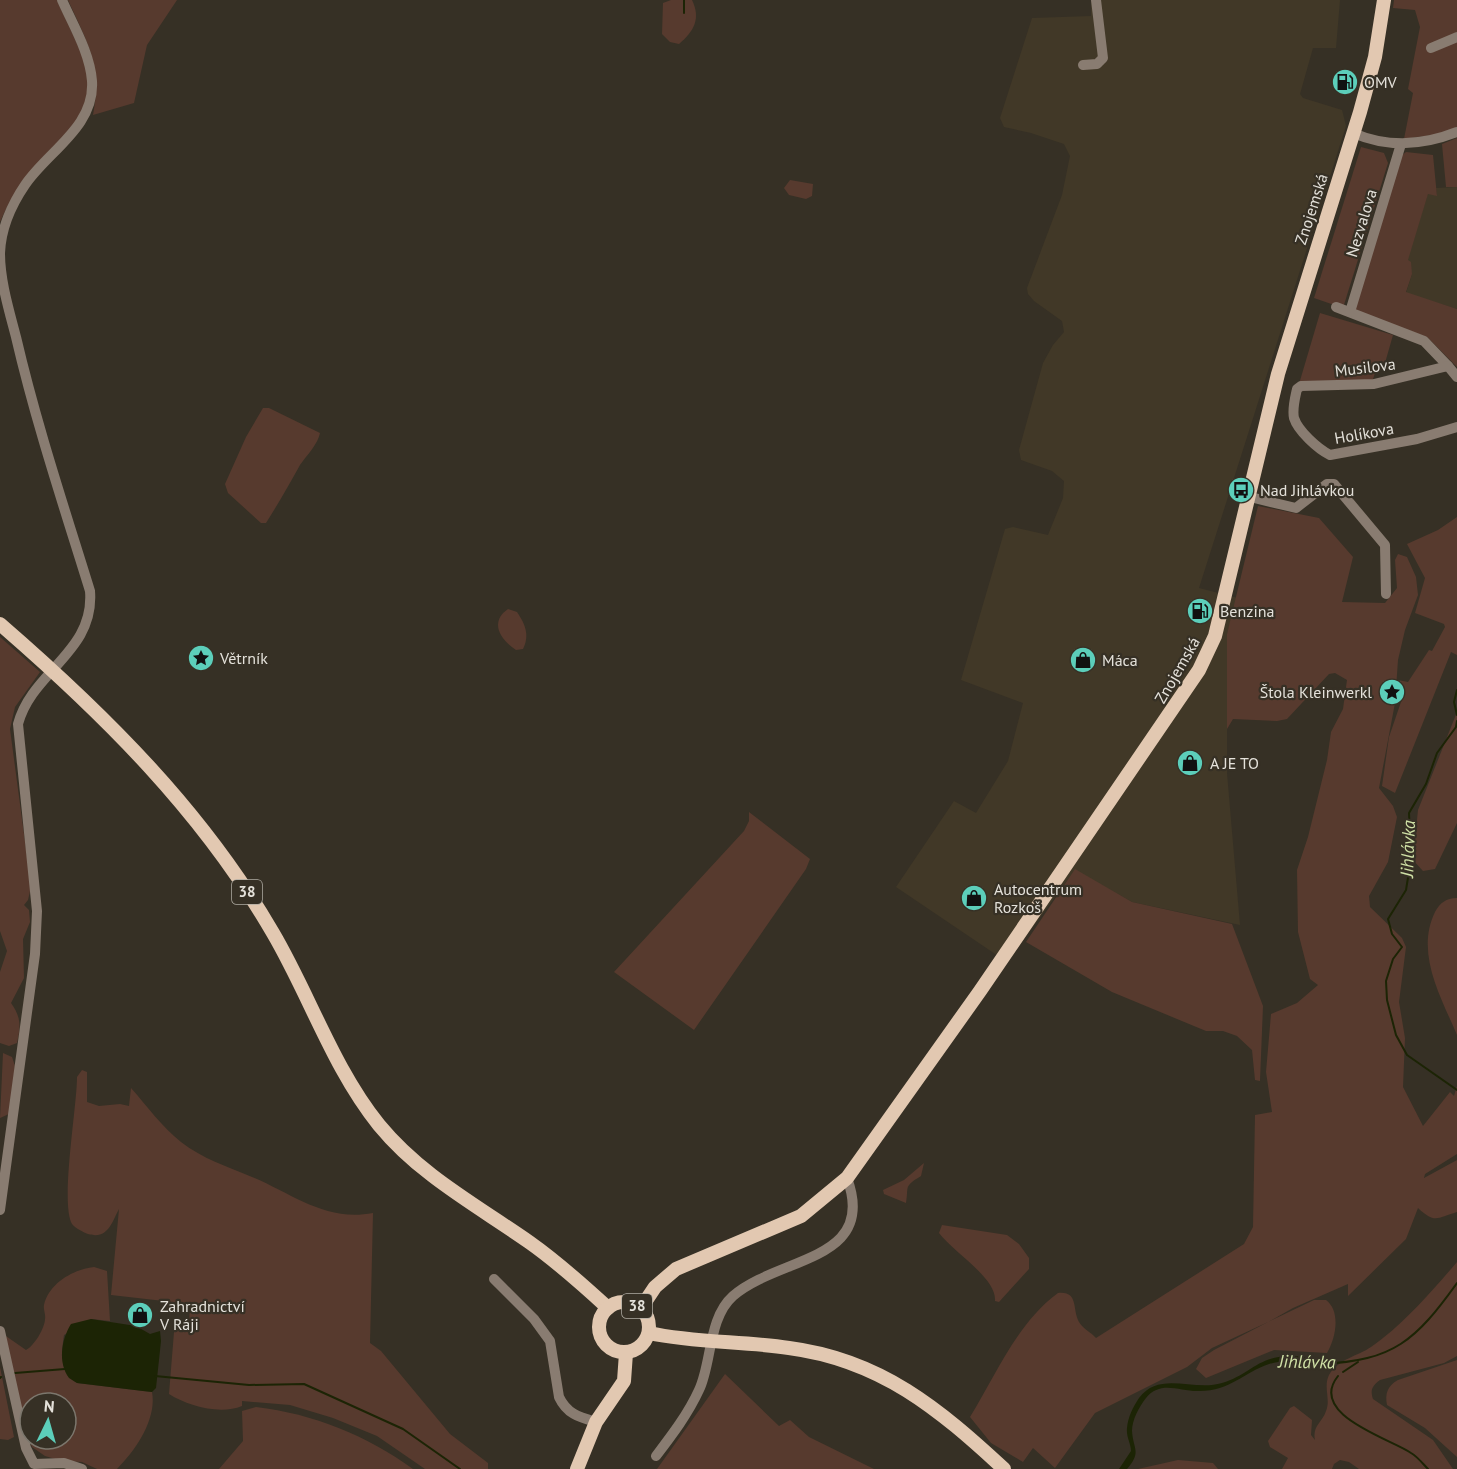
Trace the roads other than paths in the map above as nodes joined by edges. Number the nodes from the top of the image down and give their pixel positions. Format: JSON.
{"nodes":[{"id":1,"x":62,"y":0,"type":"edge"},
{"id":2,"x":1096,"y":0,"type":"edge"},
{"id":3,"x":1384,"y":0,"type":"edge"},
{"id":4,"x":1457,"y":38,"type":"edge"},
{"id":5,"x":1431,"y":48,"type":"dead end"},
{"id":6,"x":1083,"y":65,"type":"dead end"},
{"id":7,"x":1457,"y":132,"type":"edge"},
{"id":8,"x":1353,"y":133,"type":"junction"},
{"id":9,"x":1401,"y":144,"type":"junction"},
{"id":10,"x":1336,"y":308,"type":"dead end"},
{"id":11,"x":1350,"y":312,"type":"junction"},
{"id":12,"x":1449,"y":366,"type":"junction"},
{"id":13,"x":1457,"y":377,"type":"edge"},
{"id":14,"x":1294,"y":414,"type":"joint"},
{"id":15,"x":1457,"y":427,"type":"edge"},
{"id":16,"x":1250,"y":497,"type":"junction"},
{"id":17,"x":1386,"y":594,"type":"dead end"},
{"id":18,"x":0,"y":624,"type":"edge"},
{"id":19,"x":847,"y":1178,"type":"junction"},
{"id":20,"x":0,"y":1210,"type":"edge"},
{"id":21,"x":494,"y":1279,"type":"dead end"},
{"id":22,"x":608,"y":1308,"type":"junction"},
{"id":23,"x":641,"y":1308,"type":"junction"},
{"id":24,"x":0,"y":1331,"type":"edge"},
{"id":25,"x":649,"y":1333,"type":"junction"},
{"id":26,"x":626,"y":1353,"type":"junction"},
{"id":27,"x":596,"y":1422,"type":"junction"},
{"id":28,"x":656,"y":1456,"type":"dead end"},
{"id":29,"x":82,"y":1469,"type":"edge"},
{"id":30,"x":577,"y":1469,"type":"edge"},
{"id":31,"x":1004,"y":1469,"type":"edge"}],
"edges":[{"from":1,"to":20,"type":"street"},
{"from":2,"to":6,"type":"street"},
{"from":3,"to":8,"type":"main road","name":"Znojemská"},
{"from":4,"to":5,"type":"street"},
{"from":7,"to":9,"type":"street"},
{"from":8,"to":9,"type":"street"},
{"from":8,"to":16,"type":"main road","name":"Znojemská"},
{"from":9,"to":11,"type":"street","name":"Nezvalova"},
{"from":10,"to":11,"type":"street"},
{"from":11,"to":12,"type":"street"},
{"from":12,"to":13,"type":"street"},
{"from":12,"to":14,"type":"street","name":"Musilova"},
{"from":14,"to":15,"type":"street","name":"Holíkova"},
{"from":16,"to":17,"type":"street"},
{"from":16,"to":19,"type":"main road","name":"Znojemská"},
{"from":18,"to":22,"type":"main road","number":"38"},
{"from":19,"to":23,"type":"main road","name":"Znojemská"},
{"from":19,"to":28,"type":"street"},
{"from":21,"to":27,"type":"street"},
{"from":22,"to":23,"type":"main road","number":"38"},
{"from":22,"to":26,"type":"main road","number":"38"},
{"from":23,"to":25,"type":"main road","number":"38"},
{"from":24,"to":29,"type":"street"},
{"from":25,"to":26,"type":"main road","number":"38"},
{"from":25,"to":31,"type":"main road"},
{"from":26,"to":27,"type":"main road"},
{"from":27,"to":30,"type":"main road"}]}
